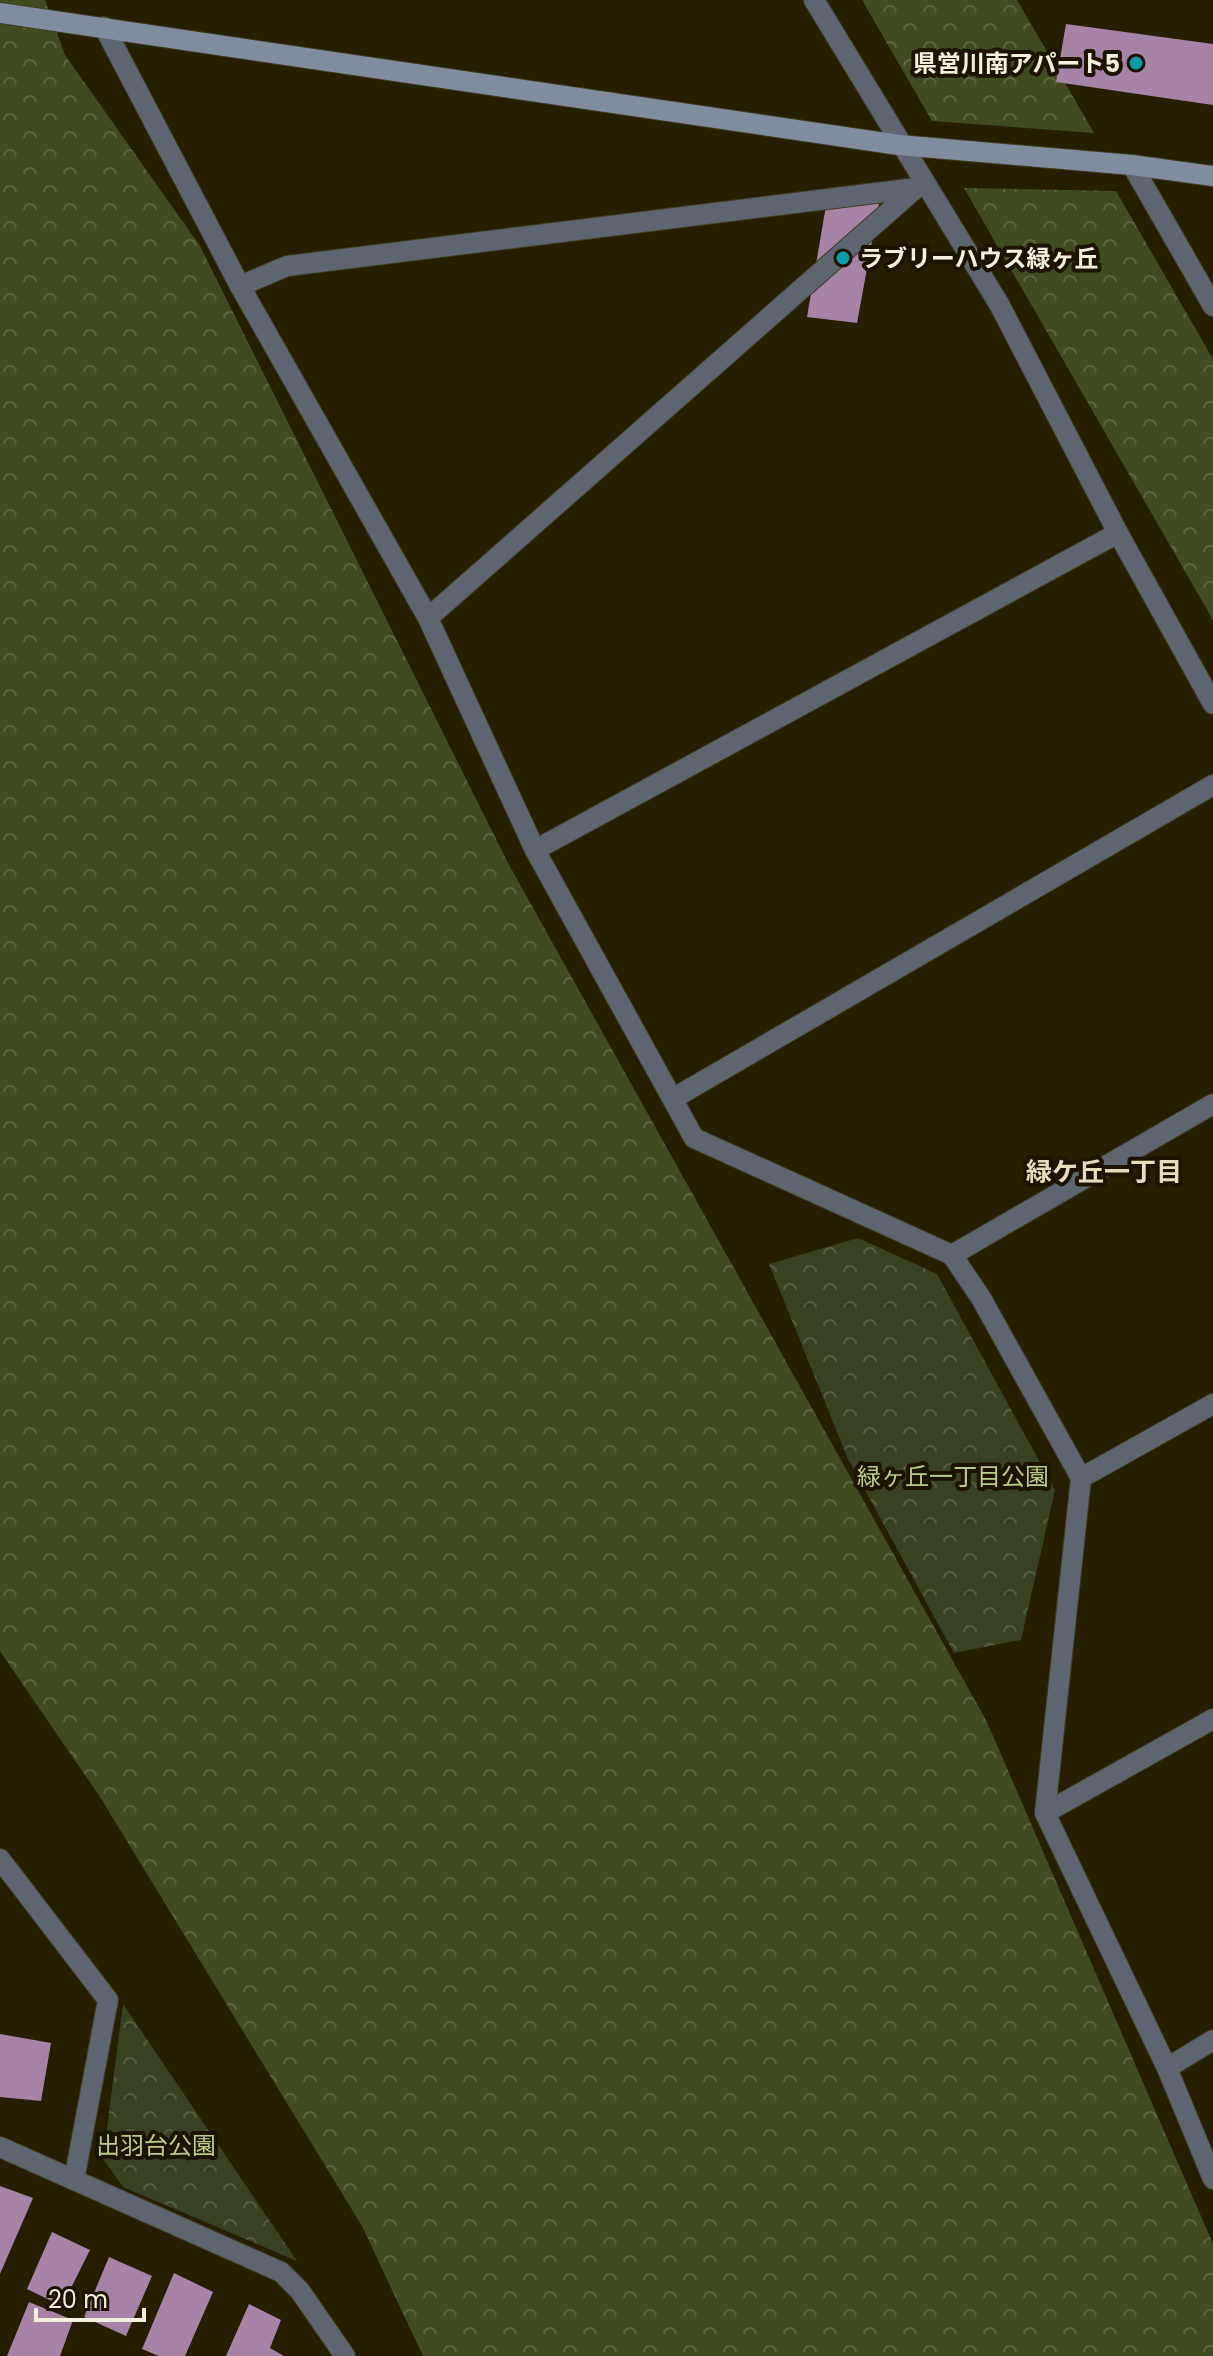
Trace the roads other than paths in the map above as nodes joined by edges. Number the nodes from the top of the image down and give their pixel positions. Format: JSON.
{"nodes":[{"id":1,"x":814,"y":0,"type":"edge"},
{"id":2,"x":0,"y":13,"type":"edge"},
{"id":3,"x":104,"y":27,"type":"junction"},
{"id":4,"x":899,"y":145,"type":"junction"},
{"id":5,"x":1132,"y":165,"type":"junction"},
{"id":6,"x":1213,"y":176,"type":"edge"},
{"id":7,"x":916,"y":188,"type":"junction"},
{"id":8,"x":240,"y":286,"type":"junction"},
{"id":9,"x":999,"y":304,"type":"junction"},
{"id":10,"x":1213,"y":306,"type":"edge"},
{"id":11,"x":1118,"y":533,"type":"junction"},
{"id":12,"x":428,"y":618,"type":"junction"},
{"id":13,"x":1213,"y":704,"type":"edge"},
{"id":14,"x":1213,"y":785,"type":"edge"},
{"id":15,"x":535,"y":850,"type":"junction"},
{"id":16,"x":674,"y":1098,"type":"junction"},
{"id":17,"x":1213,"y":1104,"type":"edge"},
{"id":18,"x":952,"y":1255,"type":"junction"},
{"id":19,"x":1213,"y":1404,"type":"edge"},
{"id":20,"x":1081,"y":1478,"type":"junction"},
{"id":21,"x":1213,"y":1719,"type":"edge"},
{"id":22,"x":1045,"y":1813,"type":"junction"},
{"id":23,"x":0,"y":1859,"type":"edge"},
{"id":24,"x":1213,"y":2040,"type":"edge"},
{"id":25,"x":1167,"y":2068,"type":"junction"},
{"id":26,"x":0,"y":2147,"type":"edge"},
{"id":27,"x":1213,"y":2179,"type":"edge"},
{"id":28,"x":74,"y":2180,"type":"junction"},
{"id":29,"x":345,"y":2356,"type":"edge"}],
"edges":[{"from":1,"to":4,"type":"street"},
{"from":2,"to":3,"type":"street"},
{"from":3,"to":4,"type":"street"},
{"from":3,"to":8,"type":"street"},
{"from":4,"to":5,"type":"street"},
{"from":4,"to":9,"type":"street"},
{"from":5,"to":6,"type":"street"},
{"from":5,"to":10,"type":"street"},
{"from":7,"to":8,"type":"street"},
{"from":7,"to":9,"type":"street"},
{"from":7,"to":12,"type":"street"},
{"from":8,"to":12,"type":"street"},
{"from":9,"to":11,"type":"street"},
{"from":11,"to":13,"type":"street"},
{"from":11,"to":15,"type":"street"},
{"from":12,"to":15,"type":"street"},
{"from":14,"to":16,"type":"street"},
{"from":15,"to":16,"type":"street"},
{"from":16,"to":18,"type":"street"},
{"from":17,"to":18,"type":"street"},
{"from":18,"to":20,"type":"street"},
{"from":19,"to":20,"type":"street"},
{"from":20,"to":22,"type":"street"},
{"from":21,"to":22,"type":"street"},
{"from":22,"to":25,"type":"street"},
{"from":23,"to":28,"type":"street"},
{"from":24,"to":25,"type":"street"},
{"from":25,"to":27,"type":"street"},
{"from":26,"to":28,"type":"street"},
{"from":28,"to":29,"type":"street"}]}
